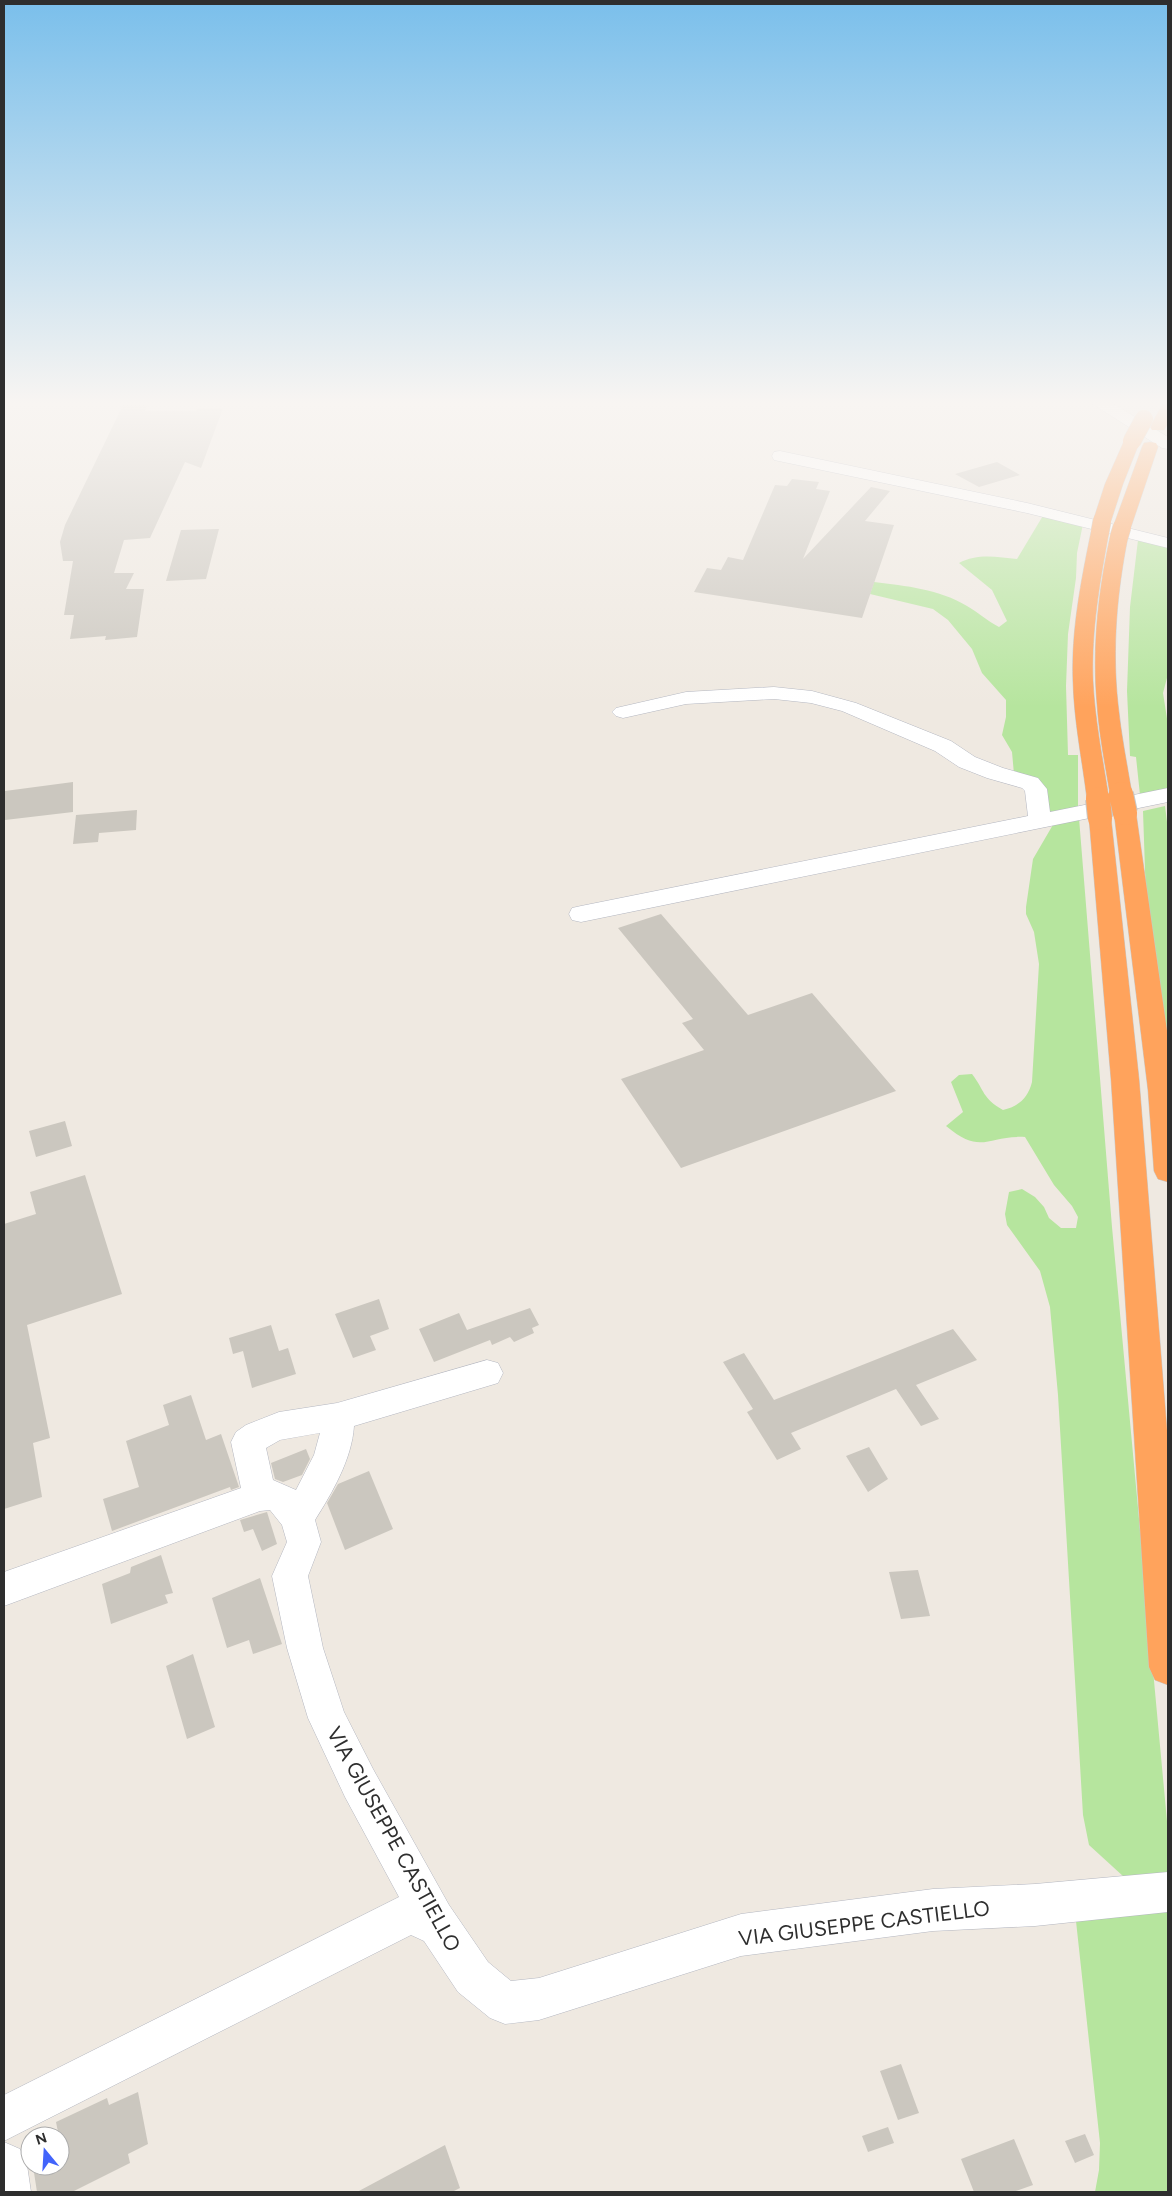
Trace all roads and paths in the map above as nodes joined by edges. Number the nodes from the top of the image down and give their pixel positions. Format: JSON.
{"nodes":[{"id":1,"x":1003,"y":502,"type":"edge"},
{"id":2,"x":1108,"y":502,"type":"edge"},
{"id":3,"x":1130,"y":502,"type":"edge"},
{"id":4,"x":1168,"y":543,"type":"edge"},
{"id":5,"x":623,"y":712,"type":"dead end"},
{"id":6,"x":1168,"y":795,"type":"edge"},
{"id":7,"x":1111,"y":806,"type":"junction"},
{"id":8,"x":1040,"y":821,"type":"junction"},
{"id":9,"x":580,"y":914,"type":"dead end"},
{"id":10,"x":1168,"y":1171,"type":"edge"},
{"id":11,"x":486,"y":1373,"type":"dead end"},
{"id":12,"x":337,"y":1417,"type":"junction"},
{"id":13,"x":260,"y":1496,"type":"junction"},
{"id":14,"x":297,"y":1518,"type":"junction"},
{"id":15,"x":4,"y":1588,"type":"edge"},
{"id":16,"x":1168,"y":1667,"type":"edge"},
{"id":17,"x":1168,"y":1892,"type":"edge"},
{"id":18,"x":438,"y":1926,"type":"junction"},
{"id":19,"x":4,"y":2119,"type":"edge"},
{"id":20,"x":4,"y":2165,"type":"edge"},
{"id":21,"x":8,"y":2192,"type":"edge"}],
"edges":[{"from":1,"to":4,"type":"street"},
{"from":2,"to":7,"type":"highway","bridge":true},
{"from":3,"to":7,"type":"highway"},
{"from":5,"to":8,"type":"street"},
{"from":6,"to":8,"type":"street"},
{"from":7,"to":10,"type":"highway"},
{"from":7,"to":16,"type":"highway"},
{"from":8,"to":9,"type":"street"},
{"from":11,"to":12,"type":"street"},
{"from":12,"to":13,"type":"street"},
{"from":12,"to":14,"type":"street"},
{"from":13,"to":14,"type":"street","name":"VIA GIUSEPPE CASTIELLO"},
{"from":13,"to":15,"type":"street"},
{"from":14,"to":18,"type":"street","name":"VIA GIUSEPPE CASTIELLO"},
{"from":17,"to":18,"type":"street","name":"VIA GIUSEPPE CASTIELLO"},
{"from":18,"to":19,"type":"street"},
{"from":20,"to":21,"type":"street"}]}
